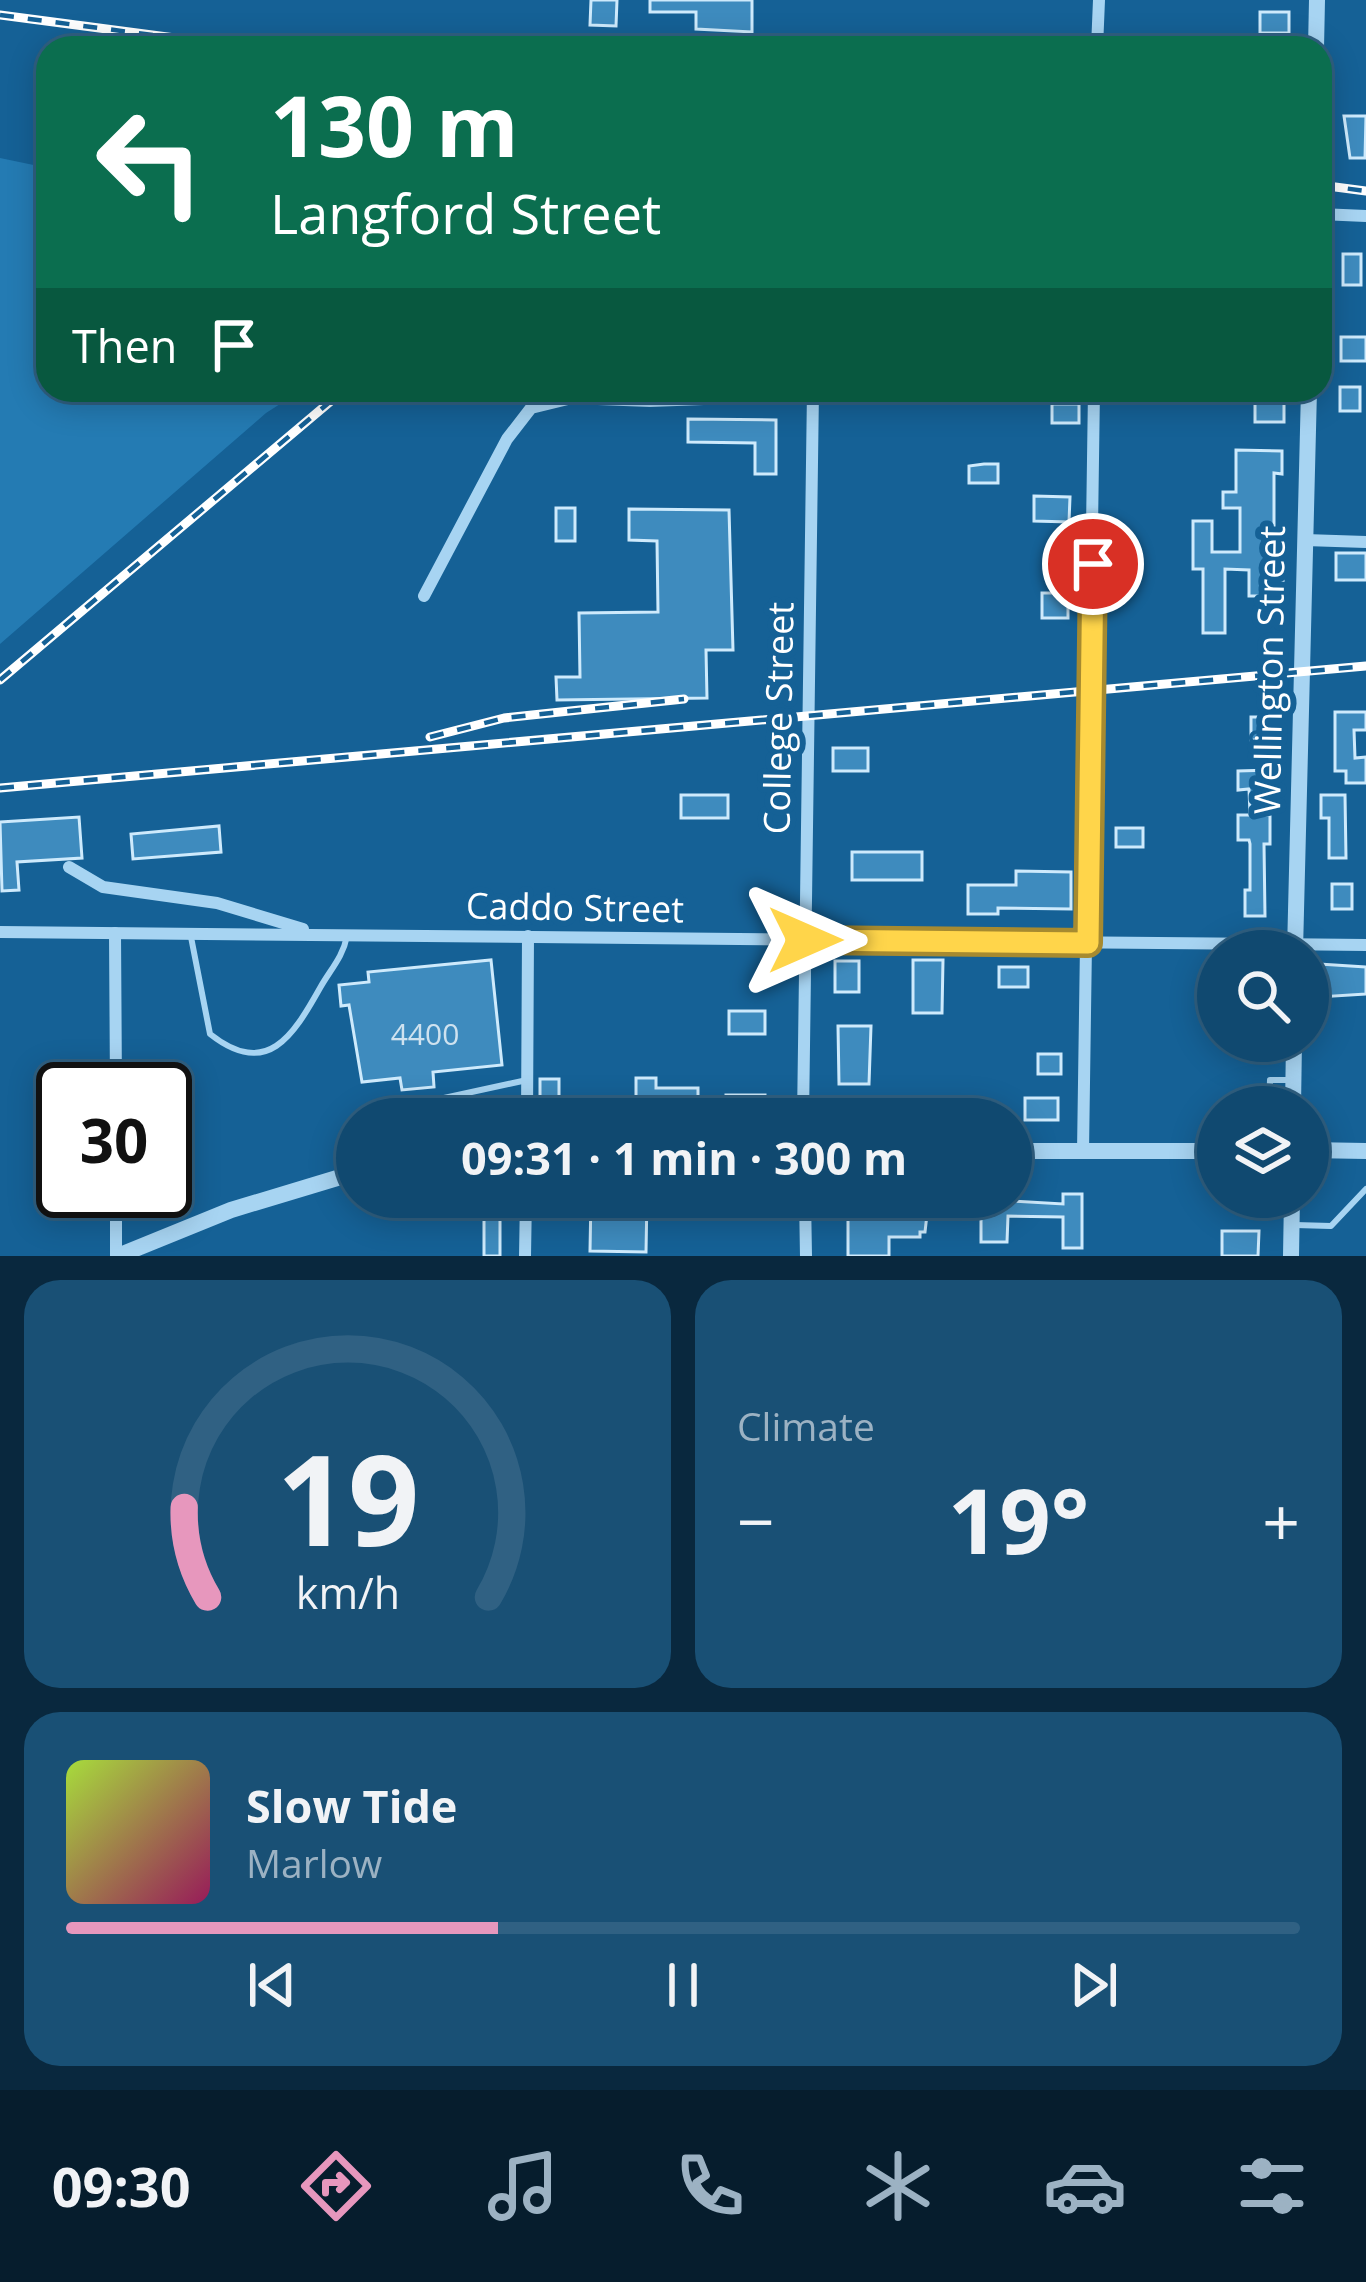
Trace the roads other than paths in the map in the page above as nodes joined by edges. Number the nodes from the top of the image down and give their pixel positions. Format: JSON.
{"nodes":[{"id":1,"x":1099,"y":0,"type":"edge"},
{"id":2,"x":1317,"y":0,"type":"edge"},
{"id":3,"x":1098,"y":36,"type":"edge"},
{"id":4,"x":1316,"y":36,"type":"edge"},
{"id":5,"x":1332,"y":215,"type":"edge"},
{"id":6,"x":1366,"y":216,"type":"edge"},
{"id":7,"x":556,"y":402,"type":"edge"},
{"id":8,"x":813,"y":402,"type":"edge"},
{"id":9,"x":1094,"y":402,"type":"edge"},
{"id":10,"x":1309,"y":402,"type":"edge"},
{"id":11,"x":1305,"y":541,"type":"junction"},
{"id":12,"x":1366,"y":542,"type":"edge"},
{"id":13,"x":424,"y":596,"type":"dead end"},
{"id":14,"x":69,"y":867,"type":"dead end"},
{"id":15,"x":1295,"y":930,"type":"edge"},
{"id":16,"x":0,"y":932,"type":"edge"},
{"id":17,"x":115,"y":932,"type":"junction"},
{"id":18,"x":190,"y":934,"type":"junction"},
{"id":19,"x":322,"y":935,"type":"junction"},
{"id":20,"x":347,"y":935,"type":"junction"},
{"id":21,"x":528,"y":937,"type":"junction"},
{"id":22,"x":805,"y":940,"type":"junction"},
{"id":23,"x":1088,"y":943,"type":"junction"},
{"id":24,"x":1366,"y":945,"type":"edge"},
{"id":25,"x":1197,"y":946,"type":"edge"},
{"id":26,"x":1329,"y":947,"type":"edge"},
{"id":27,"x":116,"y":1062,"type":"edge"},
{"id":28,"x":1294,"y":1062,"type":"edge"},
{"id":29,"x":527,"y":1080,"type":"junction"},
{"id":30,"x":1294,"y":1080,"type":"junction"},
{"id":31,"x":1270,"y":1086,"type":"edge"},
{"id":32,"x":1294,"y":1086,"type":"edge"},
{"id":33,"x":444,"y":1098,"type":"edge"},
{"id":34,"x":527,"y":1098,"type":"edge"},
{"id":35,"x":803,"y":1098,"type":"edge"},
{"id":36,"x":1329,"y":1150,"type":"edge"},
{"id":37,"x":1032,"y":1151,"type":"edge"},
{"id":38,"x":1197,"y":1151,"type":"edge"},
{"id":39,"x":1366,"y":1151,"type":"edge"},
{"id":40,"x":1083,"y":1152,"type":"junction"},
{"id":41,"x":336,"y":1178,"type":"edge"},
{"id":42,"x":1366,"y":1189,"type":"edge"},
{"id":43,"x":116,"y":1218,"type":"edge"},
{"id":44,"x":526,"y":1218,"type":"edge"},
{"id":45,"x":805,"y":1218,"type":"edge"},
{"id":46,"x":1292,"y":1218,"type":"edge"},
{"id":47,"x":1310,"y":1218,"type":"edge"},
{"id":48,"x":117,"y":1256,"type":"edge"},
{"id":49,"x":526,"y":1256,"type":"edge"},
{"id":50,"x":806,"y":1256,"type":"edge"},
{"id":51,"x":1291,"y":1256,"type":"edge"}],
"edges":[{"from":1,"to":3,"type":"street"},
{"from":2,"to":4,"type":"street"},
{"from":5,"to":6,"type":"street"},
{"from":7,"to":13,"type":"street"},
{"from":8,"to":22,"type":"street","name":"College Street"},
{"from":9,"to":23,"type":"street"},
{"from":10,"to":11,"type":"street","name":"Wellington Street"},
{"from":11,"to":12,"type":"street"},
{"from":11,"to":15,"type":"street","name":"Wellington Street"},
{"from":14,"to":19,"type":"street"},
{"from":16,"to":17,"type":"street","name":"Caddo Street"},
{"from":17,"to":18,"type":"street","name":"Caddo Street"},
{"from":17,"to":27,"type":"street"},
{"from":18,"to":19,"type":"street","name":"Caddo Street"},
{"from":18,"to":20,"type":"lane"},
{"from":19,"to":20,"type":"street","name":"Caddo Street"},
{"from":20,"to":21,"type":"street","name":"Caddo Street"},
{"from":21,"to":22,"type":"street","name":"Caddo Street"},
{"from":21,"to":29,"type":"street"},
{"from":22,"to":23,"type":"street","name":"Caddo Street"},
{"from":22,"to":35,"type":"street","name":"College Street"},
{"from":23,"to":25,"type":"street","name":"Caddo Street"},
{"from":23,"to":40,"type":"street"},
{"from":24,"to":26,"type":"street","name":"Caddo Street"},
{"from":28,"to":30,"type":"street"},
{"from":29,"to":33,"type":"lane"},
{"from":29,"to":34,"type":"street"},
{"from":30,"to":31,"type":"lane"},
{"from":30,"to":32,"type":"street"},
{"from":36,"to":39,"type":"street"},
{"from":37,"to":40,"type":"street"},
{"from":38,"to":40,"type":"street"},
{"from":41,"to":48,"type":"street"},
{"from":42,"to":47,"type":"lane"},
{"from":43,"to":48,"type":"street"},
{"from":44,"to":49,"type":"street"},
{"from":45,"to":50,"type":"street"},
{"from":46,"to":51,"type":"street"}]}
